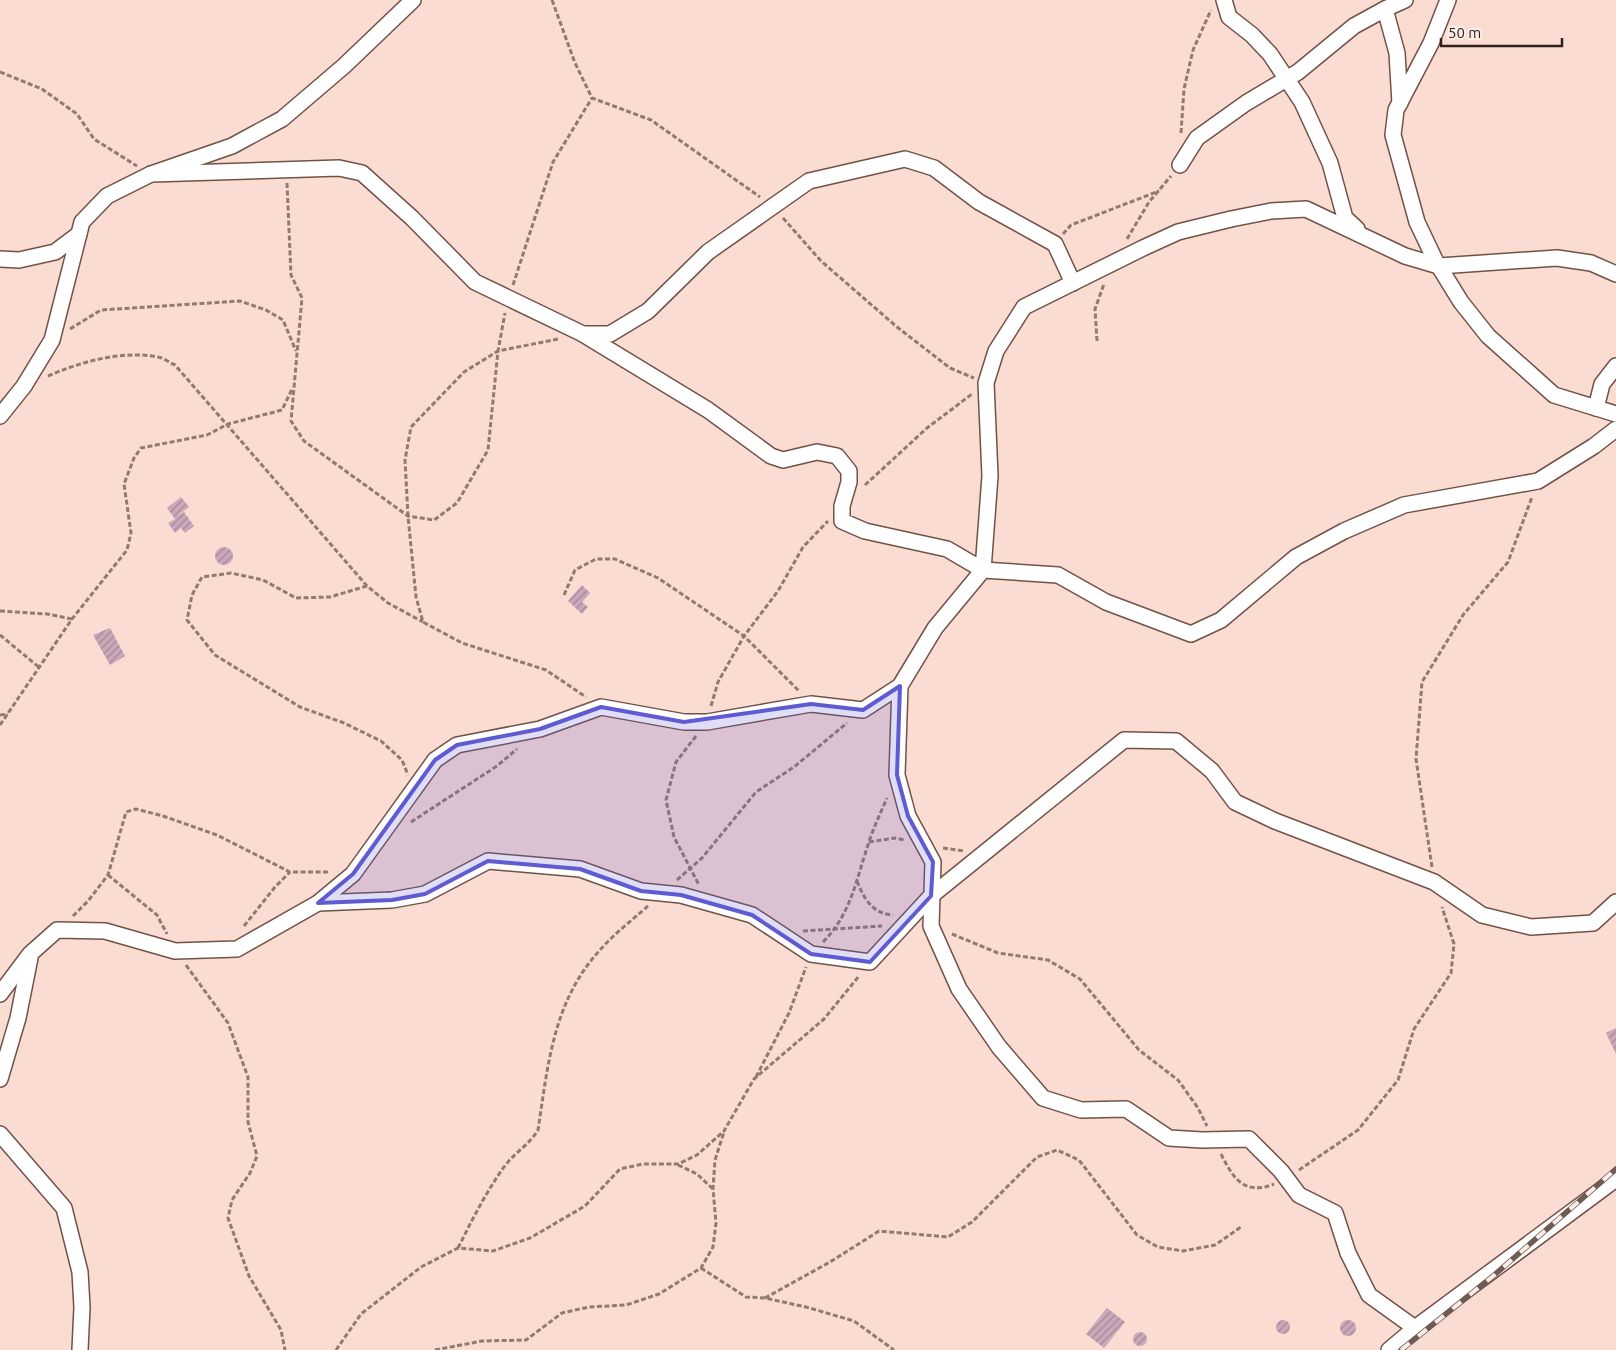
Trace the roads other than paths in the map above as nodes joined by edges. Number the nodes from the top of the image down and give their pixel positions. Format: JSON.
{"nodes":[{"id":1,"x":413,"y":0,"type":"edge"},
{"id":2,"x":1405,"y":0,"type":"edge"},
{"id":3,"x":1448,"y":0,"type":"edge"},
{"id":4,"x":1219,"y":3,"type":"edge"},
{"id":5,"x":1385,"y":10,"type":"junction"},
{"id":6,"x":1288,"y":78,"type":"junction"},
{"id":7,"x":1400,"y":103,"type":"junction"},
{"id":8,"x":1180,"y":165,"type":"dead end"},
{"id":9,"x":151,"y":174,"type":"junction"},
{"id":10,"x":79,"y":234,"type":"junction"},
{"id":11,"x":1367,"y":238,"type":"junction"},
{"id":12,"x":0,"y":259,"type":"edge"},
{"id":13,"x":1439,"y":266,"type":"junction"},
{"id":14,"x":1616,"y":274,"type":"edge"},
{"id":15,"x":1073,"y":283,"type":"junction"},
{"id":16,"x":583,"y":334,"type":"junction"},
{"id":17,"x":1616,"y":366,"type":"edge"},
{"id":18,"x":1596,"y":408,"type":"junction"},
{"id":19,"x":1616,"y":414,"type":"edge"},
{"id":20,"x":0,"y":416,"type":"edge"},
{"id":21,"x":1616,"y":429,"type":"edge"},
{"id":22,"x":983,"y":570,"type":"junction"},
{"id":23,"x":900,"y":686,"type":"junction"},
{"id":24,"x":931,"y":896,"type":"junction"},
{"id":25,"x":1616,"y":902,"type":"edge"},
{"id":26,"x":318,"y":903,"type":"junction"},
{"id":27,"x":30,"y":954,"type":"junction"},
{"id":28,"x":0,"y":994,"type":"edge"},
{"id":29,"x":0,"y":1079,"type":"edge"},
{"id":30,"x":0,"y":1134,"type":"edge"},
{"id":31,"x":1616,"y":1179,"type":"edge"},
{"id":32,"x":1415,"y":1328,"type":"junction"},
{"id":33,"x":80,"y":1350,"type":"edge"},
{"id":34,"x":1389,"y":1350,"type":"edge"}],
"edges":[{"from":1,"to":9,"type":"street"},
{"from":2,"to":5,"type":"street"},
{"from":3,"to":7,"type":"street"},
{"from":4,"to":6,"type":"street"},
{"from":5,"to":6,"type":"street"},
{"from":5,"to":7,"type":"street"},
{"from":6,"to":8,"type":"street"},
{"from":6,"to":11,"type":"street"},
{"from":7,"to":13,"type":"street"},
{"from":9,"to":10,"type":"street"},
{"from":9,"to":16,"type":"street"},
{"from":10,"to":12,"type":"street"},
{"from":10,"to":20,"type":"street"},
{"from":11,"to":13,"type":"street"},
{"from":11,"to":15,"type":"street"},
{"from":13,"to":14,"type":"street"},
{"from":13,"to":18,"type":"street"},
{"from":15,"to":16,"type":"street"},
{"from":15,"to":22,"type":"street"},
{"from":16,"to":22,"type":"street"},
{"from":17,"to":18,"type":"street"},
{"from":18,"to":19,"type":"street"},
{"from":21,"to":22,"type":"street"},
{"from":22,"to":23,"type":"street"},
{"from":23,"to":24,"type":"street"},
{"from":23,"to":26,"type":"street"},
{"from":24,"to":25,"type":"street"},
{"from":24,"to":26,"type":"street"},
{"from":24,"to":32,"type":"street"},
{"from":26,"to":27,"type":"street"},
{"from":27,"to":28,"type":"street"},
{"from":27,"to":29,"type":"street"},
{"from":30,"to":33,"type":"street"},
{"from":31,"to":32,"type":"street"},
{"from":32,"to":34,"type":"street"}]}
